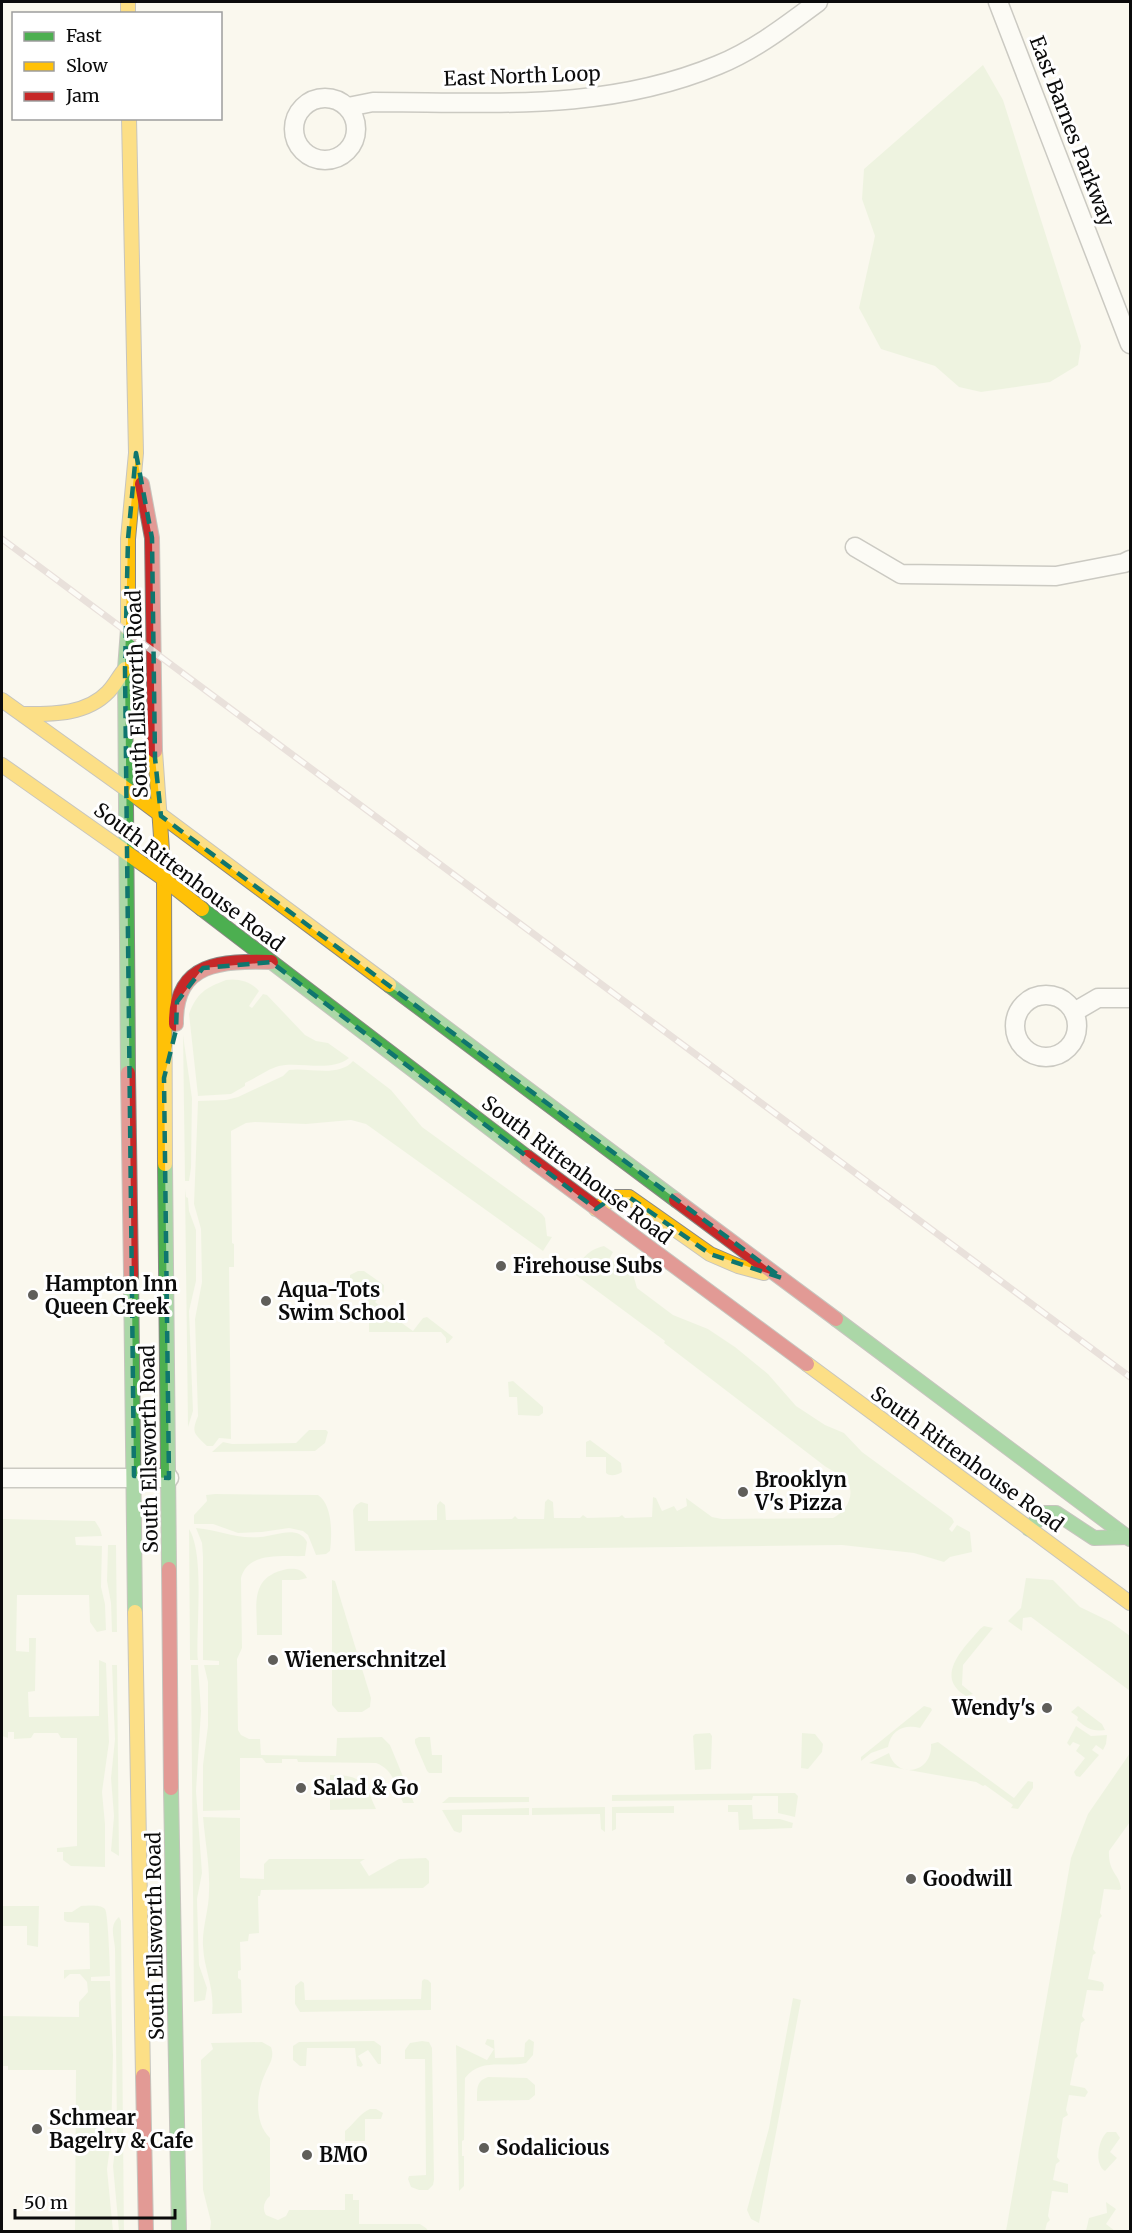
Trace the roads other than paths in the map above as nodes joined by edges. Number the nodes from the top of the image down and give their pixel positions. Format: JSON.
{"nodes":[{"id":1,"x":818,"y":2,"type":"edge"},
{"id":2,"x":999,"y":2,"type":"edge"},
{"id":3,"x":348,"y":107,"type":"dead end"},
{"id":4,"x":129,"y":120,"type":"edge"},
{"id":5,"x":1131,"y":344,"type":"edge"},
{"id":6,"x":136,"y":453,"type":"junction"},
{"id":7,"x":855,"y":548,"type":"dead end"},
{"id":8,"x":1131,"y":560,"type":"edge"},
{"id":9,"x":125,"y":669,"type":"junction"},
{"id":10,"x":2,"y":700,"type":"edge"},
{"id":11,"x":23,"y":714,"type":"junction"},
{"id":12,"x":2,"y":765,"type":"edge"},
{"id":13,"x":126,"y":789,"type":"junction"},
{"id":14,"x":161,"y":816,"type":"junction"},
{"id":15,"x":125,"y":852,"type":"junction"},
{"id":16,"x":164,"y":879,"type":"junction"},
{"id":17,"x":271,"y":962,"type":"junction"},
{"id":18,"x":1131,"y":998,"type":"edge"},
{"id":19,"x":1074,"y":1012,"type":"dead end"},
{"id":20,"x":164,"y":1078,"type":"junction"},
{"id":21,"x":596,"y":1209,"type":"junction"},
{"id":22,"x":782,"y":1278,"type":"junction"},
{"id":23,"x":134,"y":1476,"type":"junction"},
{"id":24,"x":2,"y":1478,"type":"edge"},
{"id":25,"x":169,"y":1478,"type":"junction"},
{"id":26,"x":1029,"y":1529,"type":"junction"},
{"id":27,"x":1129,"y":1538,"type":"edge"},
{"id":28,"x":1131,"y":1604,"type":"edge"},
{"id":29,"x":146,"y":2232,"type":"edge"},
{"id":30,"x":179,"y":2232,"type":"edge"}],
"edges":[{"from":1,"to":3,"type":"street","name":"East North Loop"},
{"from":2,"to":5,"type":"street","name":"East Barnes Parkway"},
{"from":4,"to":6,"type":"street","name":"South Ellsworth Road"},
{"from":6,"to":9,"type":"street","name":"South Ellsworth Road"},
{"from":6,"to":14,"type":"street","name":"South Ellsworth Road"},
{"from":7,"to":8,"type":"street"},
{"from":9,"to":11,"type":"street"},
{"from":9,"to":13,"type":"street","name":"South Ellsworth Road"},
{"from":10,"to":11,"type":"street","name":"South Rittenhouse Road"},
{"from":11,"to":13,"type":"street","name":"South Rittenhouse Road"},
{"from":12,"to":15,"type":"street","name":"South Rittenhouse Road"},
{"from":13,"to":14,"type":"street","name":"South Rittenhouse Road"},
{"from":13,"to":15,"type":"street","name":"South Ellsworth Road"},
{"from":14,"to":16,"type":"street","name":"South Ellsworth Road"},
{"from":14,"to":22,"type":"street","name":"South Rittenhouse Road"},
{"from":15,"to":16,"type":"street","name":"South Rittenhouse Road"},
{"from":15,"to":23,"type":"street","name":"South Ellsworth Road"},
{"from":16,"to":17,"type":"street","name":"South Rittenhouse Road"},
{"from":16,"to":20,"type":"street","name":"South Ellsworth Road"},
{"from":17,"to":20,"type":"street"},
{"from":17,"to":21,"type":"street","name":"South Rittenhouse Road"},
{"from":18,"to":19,"type":"street"},
{"from":20,"to":25,"type":"street","name":"South Ellsworth Road"},
{"from":21,"to":22,"type":"street"},
{"from":21,"to":26,"type":"street","name":"South Rittenhouse Road"},
{"from":22,"to":27,"type":"street","name":"South Rittenhouse Road"},
{"from":23,"to":24,"type":"street"},
{"from":23,"to":25,"type":"street"},
{"from":23,"to":29,"type":"street","name":"South Ellsworth Road"},
{"from":25,"to":30,"type":"street","name":"South Ellsworth Road"},
{"from":26,"to":27,"type":"street"},
{"from":26,"to":28,"type":"street","name":"South Rittenhouse Road"}]}
